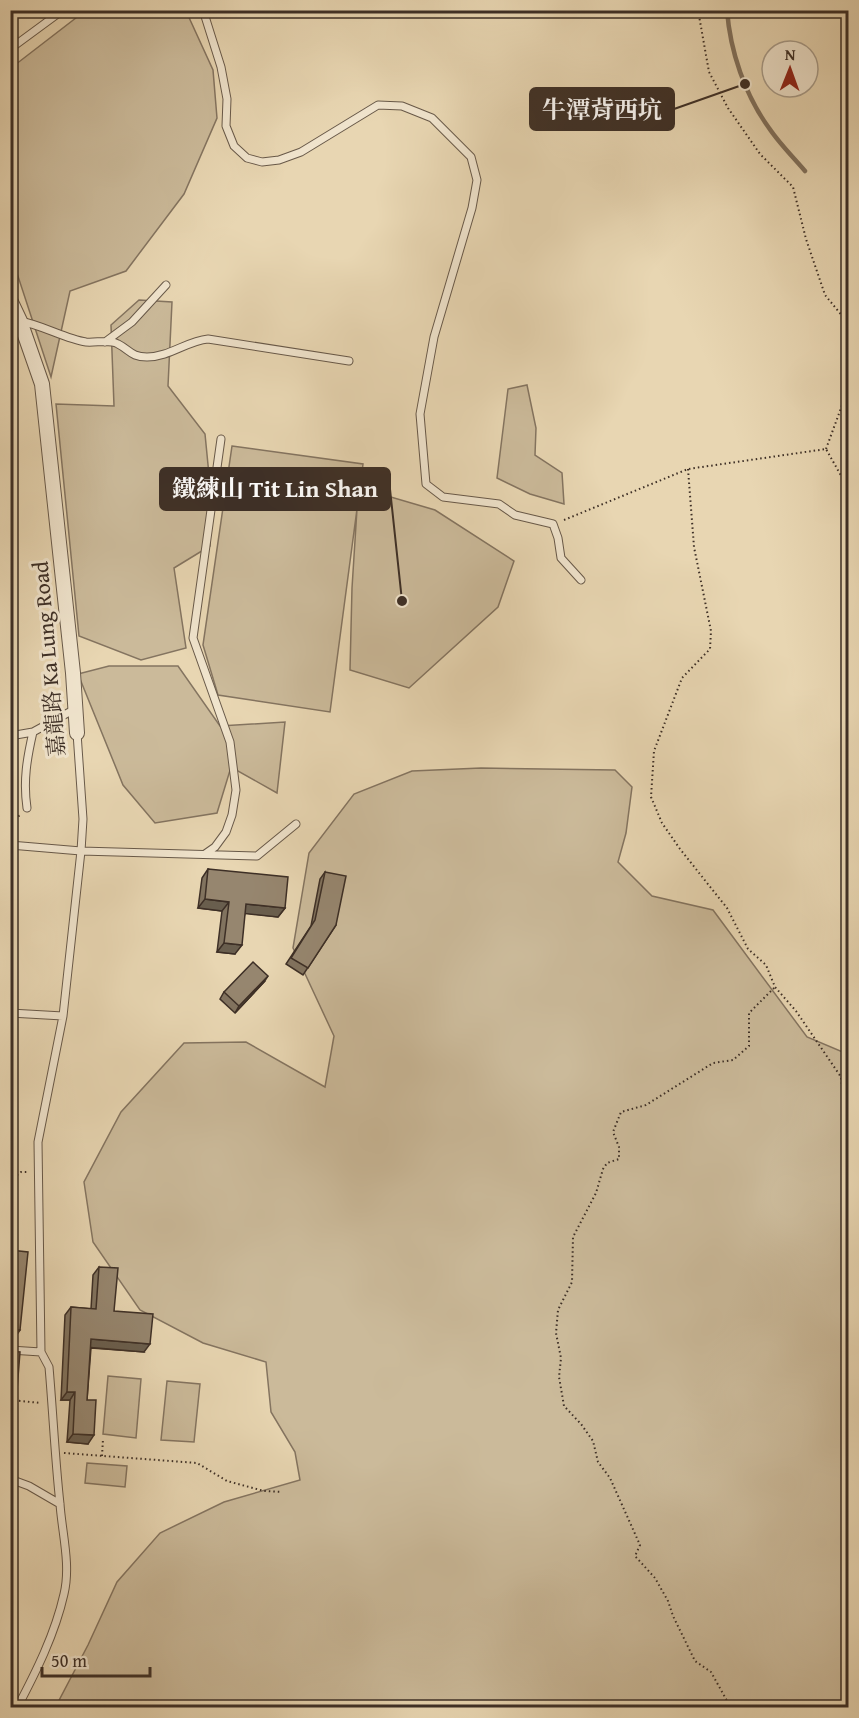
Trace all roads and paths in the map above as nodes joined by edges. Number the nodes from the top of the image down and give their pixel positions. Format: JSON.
{"nodes":[{"id":1,"x":63,"y":10,"type":"edge"},
{"id":2,"x":203,"y":10,"type":"edge"},
{"id":3,"x":698,"y":10,"type":"edge"},
{"id":4,"x":747,"y":10,"type":"edge"},
{"id":5,"x":748,"y":15,"type":"dead end"},
{"id":6,"x":10,"y":50,"type":"edge"},
{"id":7,"x":166,"y":285,"type":"dead end"},
{"id":8,"x":10,"y":300,"type":"edge"},
{"id":9,"x":20,"y":321,"type":"junction"},
{"id":10,"x":849,"y":322,"type":"edge"},
{"id":11,"x":105,"y":342,"type":"junction"},
{"id":12,"x":349,"y":361,"type":"dead end"},
{"id":13,"x":849,"y":389,"type":"edge"},
{"id":14,"x":221,"y":439,"type":"dead end"},
{"id":15,"x":826,"y":449,"type":"junction"},
{"id":16,"x":688,"y":469,"type":"junction"},
{"id":17,"x":849,"y":488,"type":"edge"},
{"id":18,"x":553,"y":524,"type":"junction"},
{"id":19,"x":580,"y":580,"type":"dead end"},
{"id":20,"x":75,"y":709,"type":"junction"},
{"id":21,"x":33,"y":732,"type":"junction"},
{"id":22,"x":77,"y":733,"type":"joint"},
{"id":23,"x":10,"y":735,"type":"edge"},
{"id":24,"x":27,"y":808,"type":"dead end"},
{"id":25,"x":296,"y":824,"type":"dead end"},
{"id":26,"x":10,"y":845,"type":"edge"},
{"id":27,"x":81,"y":850,"type":"junction"},
{"id":28,"x":205,"y":854,"type":"junction"},
{"id":29,"x":775,"y":987,"type":"junction"},
{"id":30,"x":10,"y":1013,"type":"edge"},
{"id":31,"x":63,"y":1016,"type":"junction"},
{"id":32,"x":849,"y":1112,"type":"edge"},
{"id":33,"x":38,"y":1172,"type":"junction"},
{"id":34,"x":10,"y":1181,"type":"edge"},
{"id":35,"x":10,"y":1350,"type":"edge"},
{"id":36,"x":41,"y":1352,"type":"junction"},
{"id":37,"x":10,"y":1400,"type":"edge"},
{"id":38,"x":52,"y":1404,"type":"junction"},
{"id":39,"x":103,"y":1439,"type":"dead end"},
{"id":40,"x":56,"y":1453,"type":"junction"},
{"id":41,"x":102,"y":1456,"type":"junction"},
{"id":42,"x":10,"y":1479,"type":"edge"},
{"id":43,"x":282,"y":1491,"type":"dead end"},
{"id":44,"x":60,"y":1504,"type":"junction"},
{"id":45,"x":17,"y":1707,"type":"edge"},
{"id":46,"x":731,"y":1707,"type":"edge"}],
"edges":[{"from":1,"to":6,"type":"lane"},
{"from":2,"to":18,"type":"lane"},
{"from":3,"to":10,"type":"path"},
{"from":4,"to":5,"type":"path"},
{"from":7,"to":11,"type":"lane"},
{"from":8,"to":9,"type":"street","name":"嘉龍路 Ka Lung Road"},
{"from":9,"to":11,"type":"lane"},
{"from":9,"to":20,"type":"street","name":"嘉龍路 Ka Lung Road"},
{"from":11,"to":12,"type":"lane"},
{"from":13,"to":15,"type":"path"},
{"from":14,"to":28,"type":"lane"},
{"from":15,"to":16,"type":"path"},
{"from":15,"to":17,"type":"path"},
{"from":16,"to":18,"type":"path"},
{"from":16,"to":29,"type":"path"},
{"from":18,"to":19,"type":"lane"},
{"from":20,"to":21,"type":"lane"},
{"from":20,"to":22,"type":"street","name":"嘉龍路 Ka Lung Road"},
{"from":21,"to":23,"type":"lane"},
{"from":21,"to":24,"type":"lane"},
{"from":22,"to":27,"type":"lane","name":"嘉龍路 Ka Lung Road"},
{"from":25,"to":28,"type":"lane"},
{"from":26,"to":27,"type":"lane"},
{"from":27,"to":28,"type":"lane"},
{"from":27,"to":31,"type":"lane","name":"嘉龍路 Ka Lung Road"},
{"from":29,"to":32,"type":"path"},
{"from":29,"to":46,"type":"path"},
{"from":30,"to":31,"type":"lane"},
{"from":31,"to":33,"type":"lane","name":"嘉龍路 Ka Lung Road"},
{"from":33,"to":34,"type":"path"},
{"from":33,"to":36,"type":"lane","name":"嘉龍路 Ka Lung Road"},
{"from":35,"to":36,"type":"lane"},
{"from":36,"to":38,"type":"lane","name":"嘉龍路 Ka Lung Road"},
{"from":37,"to":38,"type":"path"},
{"from":38,"to":40,"type":"lane","name":"嘉龍路 Ka Lung Road"},
{"from":39,"to":41,"type":"path"},
{"from":40,"to":41,"type":"path"},
{"from":40,"to":44,"type":"lane","name":"嘉龍路 Ka Lung Road"},
{"from":41,"to":43,"type":"path"},
{"from":42,"to":44,"type":"lane"},
{"from":44,"to":45,"type":"lane","name":"嘉龍路 Ka Lung Road"}]}
